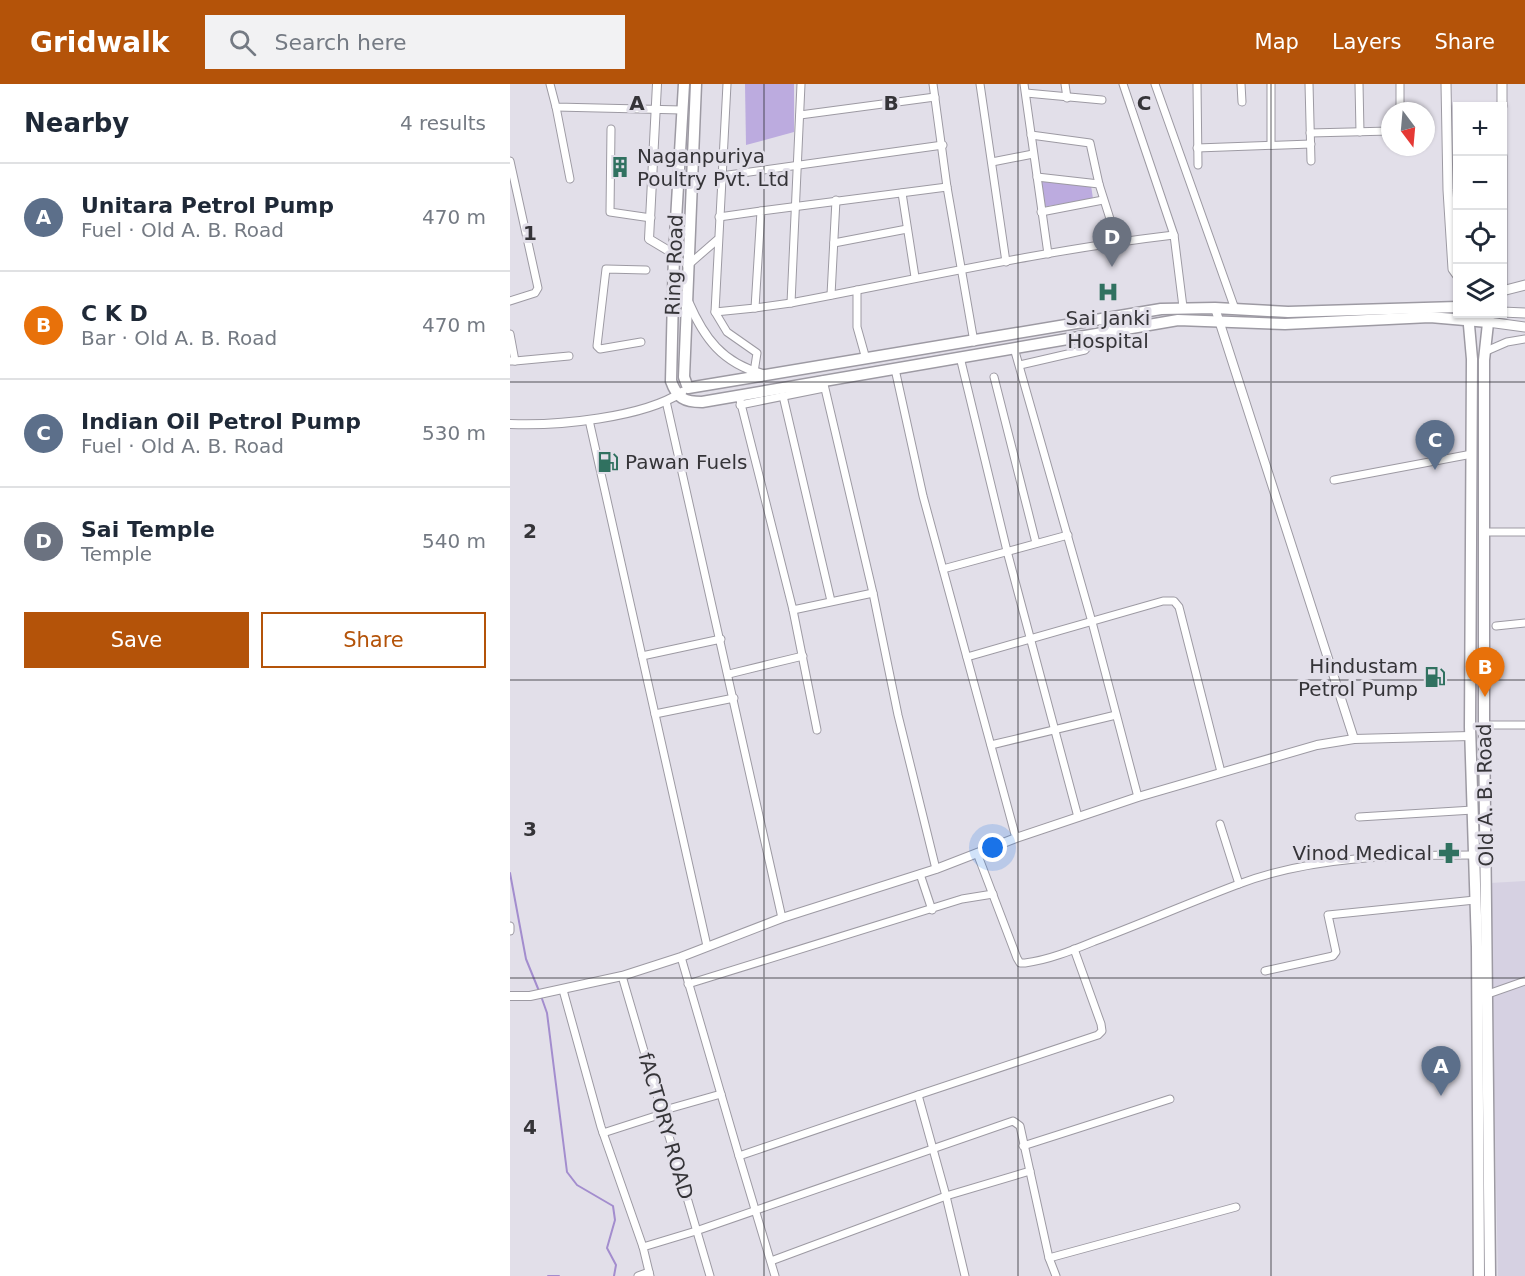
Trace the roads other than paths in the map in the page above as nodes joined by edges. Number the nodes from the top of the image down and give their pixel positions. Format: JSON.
{"nodes":[{"id":1,"x":550,"y":84,"type":"edge"},
{"id":2,"x":657,"y":84,"type":"edge"},
{"id":3,"x":684,"y":84,"type":"edge"},
{"id":4,"x":696,"y":84,"type":"edge"},
{"id":5,"x":727,"y":84,"type":"edge"},
{"id":6,"x":801,"y":84,"type":"edge"},
{"id":7,"x":933,"y":84,"type":"edge"},
{"id":8,"x":980,"y":84,"type":"edge"},
{"id":9,"x":1024,"y":84,"type":"edge"},
{"id":10,"x":1065,"y":84,"type":"edge"},
{"id":11,"x":1123,"y":84,"type":"edge"},
{"id":12,"x":1155,"y":84,"type":"edge"},
{"id":13,"x":1197,"y":84,"type":"edge"},
{"id":14,"x":1241,"y":84,"type":"edge"},
{"id":15,"x":1271,"y":84,"type":"edge"},
{"id":16,"x":1310,"y":84,"type":"edge"},
{"id":17,"x":1359,"y":84,"type":"edge"},
{"id":18,"x":1400,"y":84,"type":"edge"},
{"id":19,"x":1446,"y":84,"type":"edge"},
{"id":20,"x":1502,"y":84,"type":"edge"},
{"id":21,"x":1026,"y":93,"type":"junction"},
{"id":22,"x":935,"y":97,"type":"junction"},
{"id":23,"x":1067,"y":98,"type":"junction"},
{"id":24,"x":1102,"y":100,"type":"dead end"},
{"id":25,"x":1242,"y":102,"type":"dead end"},
{"id":26,"x":1400,"y":102,"type":"edge"},
{"id":27,"x":1502,"y":102,"type":"edge"},
{"id":28,"x":556,"y":107,"type":"junction"},
{"id":29,"x":657,"y":109,"type":"junction"},
{"id":30,"x":682,"y":110,"type":"junction"},
{"id":31,"x":800,"y":115,"type":"junction"},
{"id":32,"x":611,"y":129,"type":"dead end"},
{"id":33,"x":1381,"y":131,"type":"edge"},
{"id":34,"x":1360,"y":132,"type":"junction"},
{"id":35,"x":1311,"y":133,"type":"junction"},
{"id":36,"x":1031,"y":135,"type":"junction"},
{"id":37,"x":1311,"y":144,"type":"junction"},
{"id":38,"x":943,"y":145,"type":"junction"},
{"id":39,"x":1271,"y":145,"type":"junction"},
{"id":40,"x":1197,"y":148,"type":"junction"},
{"id":41,"x":1033,"y":154,"type":"junction"},
{"id":42,"x":1311,"y":161,"type":"dead end"},
{"id":43,"x":992,"y":162,"type":"junction"},
{"id":44,"x":510,"y":164,"type":"edge"},
{"id":45,"x":798,"y":165,"type":"junction"},
{"id":46,"x":1198,"y":165,"type":"dead end"},
{"id":47,"x":721,"y":176,"type":"junction"},
{"id":48,"x":1037,"y":177,"type":"junction"},
{"id":49,"x":570,"y":179,"type":"dead end"},
{"id":50,"x":1099,"y":184,"type":"junction"},
{"id":51,"x":947,"y":187,"type":"junction"},
{"id":52,"x":902,"y":193,"type":"junction"},
{"id":53,"x":836,"y":200,"type":"junction"},
{"id":54,"x":1103,"y":200,"type":"junction"},
{"id":55,"x":796,"y":205,"type":"junction"},
{"id":56,"x":1503,"y":210,"type":"edge"},
{"id":57,"x":761,"y":211,"type":"junction"},
{"id":58,"x":1041,"y":212,"type":"junction"},
{"id":59,"x":719,"y":217,"type":"junction"},
{"id":60,"x":651,"y":218,"type":"junction"},
{"id":61,"x":907,"y":229,"type":"junction"},
{"id":62,"x":1174,"y":235,"type":"junction"},
{"id":63,"x":717,"y":240,"type":"junction"},
{"id":64,"x":1117,"y":242,"type":"junction"},
{"id":65,"x":834,"y":243,"type":"junction"},
{"id":66,"x":674,"y":254,"type":"junction"},
{"id":67,"x":1048,"y":254,"type":"junction"},
{"id":68,"x":1006,"y":262,"type":"junction"},
{"id":69,"x":1503,"y":264,"type":"edge"},
{"id":70,"x":687,"y":266,"type":"junction"},
{"id":71,"x":960,"y":269,"type":"junction"},
{"id":72,"x":1453,"y":269,"type":"edge"},
{"id":73,"x":646,"y":270,"type":"dead end"},
{"id":74,"x":915,"y":277,"type":"junction"},
{"id":75,"x":1525,"y":285,"type":"edge"},
{"id":76,"x":1507,"y":290,"type":"edge"},
{"id":77,"x":857,"y":291,"type":"junction"},
{"id":78,"x":686,"y":295,"type":"junction"},
{"id":79,"x":831,"y":296,"type":"junction"},
{"id":80,"x":510,"y":302,"type":"edge"},
{"id":81,"x":791,"y":303,"type":"junction"},
{"id":82,"x":1453,"y":307,"type":"edge"},
{"id":83,"x":755,"y":308,"type":"junction"},
{"id":84,"x":1183,"y":308,"type":"junction"},
{"id":85,"x":1215,"y":308,"type":"junction"},
{"id":86,"x":1235,"y":309,"type":"junction"},
{"id":87,"x":716,"y":312,"type":"junction"},
{"id":88,"x":1507,"y":312,"type":"edge"},
{"id":89,"x":1525,"y":313,"type":"edge"},
{"id":90,"x":1453,"y":316,"type":"edge"},
{"id":91,"x":1468,"y":318,"type":"edge"},
{"id":92,"x":1488,"y":318,"type":"edge"},
{"id":93,"x":1219,"y":322,"type":"junction"},
{"id":94,"x":1525,"y":327,"type":"edge"},
{"id":95,"x":510,"y":333,"type":"edge"},
{"id":96,"x":1087,"y":335,"type":"junction"},
{"id":97,"x":1525,"y":339,"type":"edge"},
{"id":98,"x":641,"y":342,"type":"dead end"},
{"id":99,"x":974,"y":342,"type":"junction"},
{"id":100,"x":1014,"y":348,"type":"junction"},
{"id":101,"x":1484,"y":352,"type":"junction"},
{"id":102,"x":568,"y":356,"type":"dead end"},
{"id":103,"x":960,"y":357,"type":"junction"},
{"id":104,"x":866,"y":359,"type":"junction"},
{"id":105,"x":513,"y":361,"type":"edge"},
{"id":106,"x":1020,"y":365,"type":"junction"},
{"id":107,"x":895,"y":369,"type":"junction"},
{"id":108,"x":754,"y":372,"type":"junction"},
{"id":109,"x":766,"y":375,"type":"junction"},
{"id":110,"x":994,"y":378,"type":"dead end"},
{"id":111,"x":823,"y":384,"type":"junction"},
{"id":112,"x":688,"y":388,"type":"junction"},
{"id":113,"x":676,"y":395,"type":"junction"},
{"id":114,"x":783,"y":396,"type":"junction"},
{"id":115,"x":739,"y":400,"type":"junction"},
{"id":116,"x":666,"y":401,"type":"junction"},
{"id":117,"x":589,"y":420,"type":"junction"},
{"id":118,"x":510,"y":424,"type":"edge"},
{"id":119,"x":1472,"y":454,"type":"junction"},
{"id":120,"x":1334,"y":480,"type":"dead end"},
{"id":121,"x":1484,"y":531,"type":"junction"},
{"id":122,"x":1525,"y":532,"type":"edge"},
{"id":123,"x":1068,"y":535,"type":"junction"},
{"id":124,"x":1036,"y":543,"type":"junction"},
{"id":125,"x":1007,"y":551,"type":"junction"},
{"id":126,"x":943,"y":569,"type":"junction"},
{"id":127,"x":873,"y":593,"type":"junction"},
{"id":128,"x":831,"y":601,"type":"junction"},
{"id":129,"x":793,"y":610,"type":"junction"},
{"id":130,"x":1092,"y":622,"type":"junction"},
{"id":131,"x":1525,"y":623,"type":"edge"},
{"id":132,"x":1496,"y":626,"type":"dead end"},
{"id":133,"x":1031,"y":638,"type":"junction"},
{"id":134,"x":721,"y":639,"type":"junction"},
{"id":135,"x":642,"y":656,"type":"junction"},
{"id":136,"x":802,"y":656,"type":"junction"},
{"id":137,"x":967,"y":657,"type":"junction"},
{"id":138,"x":729,"y":674,"type":"junction"},
{"id":139,"x":734,"y":698,"type":"junction"},
{"id":140,"x":655,"y":714,"type":"junction"},
{"id":141,"x":1116,"y":715,"type":"junction"},
{"id":142,"x":1484,"y":725,"type":"junction"},
{"id":143,"x":1525,"y":725,"type":"edge"},
{"id":144,"x":817,"y":730,"type":"dead end"},
{"id":145,"x":1055,"y":730,"type":"junction"},
{"id":146,"x":1470,"y":736,"type":"junction"},
{"id":147,"x":1354,"y":739,"type":"junction"},
{"id":148,"x":991,"y":745,"type":"junction"},
{"id":149,"x":1221,"y":772,"type":"junction"},
{"id":150,"x":1138,"y":797,"type":"junction"},
{"id":151,"x":1473,"y":810,"type":"junction"},
{"id":152,"x":1078,"y":817,"type":"junction"},
{"id":153,"x":1359,"y":817,"type":"dead end"},
{"id":154,"x":1220,"y":824,"type":"dead end"},
{"id":155,"x":1016,"y":838,"type":"junction"},
{"id":156,"x":977,"y":854,"type":"junction"},
{"id":157,"x":1474,"y":855,"type":"junction"},
{"id":158,"x":936,"y":869,"type":"junction"},
{"id":159,"x":920,"y":873,"type":"junction"},
{"id":160,"x":1239,"y":884,"type":"junction"},
{"id":161,"x":993,"y":894,"type":"junction"},
{"id":162,"x":1475,"y":900,"type":"junction"},
{"id":163,"x":932,"y":910,"type":"junction"},
{"id":164,"x":782,"y":918,"type":"junction"},
{"id":165,"x":510,"y":926,"type":"edge"},
{"id":166,"x":510,"y":931,"type":"edge"},
{"id":167,"x":707,"y":946,"type":"junction"},
{"id":168,"x":1074,"y":949,"type":"junction"},
{"id":169,"x":681,"y":957,"type":"junction"},
{"id":170,"x":1265,"y":971,"type":"dead end"},
{"id":171,"x":622,"y":976,"type":"junction"},
{"id":172,"x":1525,"y":981,"type":"edge"},
{"id":173,"x":688,"y":984,"type":"junction"},
{"id":174,"x":563,"y":990,"type":"junction"},
{"id":175,"x":1488,"y":994,"type":"junction"},
{"id":176,"x":510,"y":996,"type":"edge"},
{"id":177,"x":721,"y":1094,"type":"junction"},
{"id":178,"x":918,"y":1095,"type":"junction"},
{"id":179,"x":1170,"y":1100,"type":"dead end"},
{"id":180,"x":661,"y":1113,"type":"junction"},
{"id":181,"x":603,"y":1133,"type":"junction"},
{"id":182,"x":1023,"y":1146,"type":"junction"},
{"id":183,"x":932,"y":1149,"type":"junction"},
{"id":184,"x":740,"y":1156,"type":"junction"},
{"id":185,"x":1030,"y":1171,"type":"junction"},
{"id":186,"x":946,"y":1196,"type":"junction"},
{"id":187,"x":1236,"y":1207,"type":"dead end"},
{"id":188,"x":756,"y":1210,"type":"junction"},
{"id":189,"x":696,"y":1231,"type":"junction"},
{"id":190,"x":643,"y":1247,"type":"junction"},
{"id":191,"x":1049,"y":1258,"type":"junction"},
{"id":192,"x":771,"y":1261,"type":"junction"},
{"id":193,"x":649,"y":1274,"type":"edge"},
{"id":194,"x":638,"y":1276,"type":"edge"},
{"id":195,"x":710,"y":1276,"type":"edge"},
{"id":196,"x":775,"y":1276,"type":"edge"},
{"id":197,"x":965,"y":1276,"type":"edge"},
{"id":198,"x":1056,"y":1276,"type":"edge"},
{"id":199,"x":1479,"y":1276,"type":"edge"},
{"id":200,"x":1490,"y":1276,"type":"edge"}],
"edges":[{"from":1,"to":28,"type":"street"},
{"from":2,"to":29,"type":"street"},
{"from":3,"to":30,"type":"main road","name":"Ring Road"},
{"from":4,"to":70,"type":"main road","name":"Ring Road"},
{"from":5,"to":47,"type":"street"},
{"from":6,"to":31,"type":"street"},
{"from":7,"to":22,"type":"street"},
{"from":8,"to":43,"type":"street"},
{"from":9,"to":21,"type":"street"},
{"from":10,"to":23,"type":"street"},
{"from":11,"to":62,"type":"street"},
{"from":12,"to":86,"type":"street"},
{"from":13,"to":40,"type":"street"},
{"from":14,"to":25,"type":"street"},
{"from":15,"to":39,"type":"street"},
{"from":16,"to":35,"type":"street"},
{"from":17,"to":34,"type":"street"},
{"from":18,"to":26,"type":"street"},
{"from":19,"to":72,"type":"main road"},
{"from":20,"to":27,"type":"main road"},
{"from":21,"to":23,"type":"street"},
{"from":21,"to":36,"type":"street"},
{"from":22,"to":31,"type":"street"},
{"from":22,"to":38,"type":"street"},
{"from":23,"to":24,"type":"street"},
{"from":28,"to":29,"type":"street"},
{"from":28,"to":49,"type":"street"},
{"from":29,"to":30,"type":"street"},
{"from":29,"to":60,"type":"street"},
{"from":30,"to":66,"type":"main road","name":"Ring Road"},
{"from":31,"to":45,"type":"street"},
{"from":32,"to":60,"type":"street"},
{"from":33,"to":34,"type":"street"},
{"from":34,"to":35,"type":"street"},
{"from":35,"to":37,"type":"street"},
{"from":36,"to":41,"type":"street"},
{"from":36,"to":50,"type":"street"},
{"from":37,"to":39,"type":"street"},
{"from":37,"to":42,"type":"street"},
{"from":38,"to":45,"type":"street"},
{"from":38,"to":51,"type":"street"},
{"from":39,"to":40,"type":"street"},
{"from":40,"to":46,"type":"street"},
{"from":41,"to":43,"type":"street"},
{"from":41,"to":48,"type":"street"},
{"from":43,"to":68,"type":"street"},
{"from":44,"to":80,"type":"street"},
{"from":45,"to":47,"type":"street"},
{"from":45,"to":55,"type":"street"},
{"from":47,"to":59,"type":"street"},
{"from":48,"to":50,"type":"street"},
{"from":48,"to":58,"type":"street"},
{"from":50,"to":54,"type":"street"},
{"from":51,"to":52,"type":"street"},
{"from":51,"to":71,"type":"street"},
{"from":52,"to":53,"type":"street"},
{"from":52,"to":61,"type":"street"},
{"from":53,"to":55,"type":"street"},
{"from":53,"to":65,"type":"street"},
{"from":54,"to":58,"type":"street"},
{"from":54,"to":64,"type":"street"},
{"from":55,"to":57,"type":"street"},
{"from":55,"to":81,"type":"street"},
{"from":56,"to":69,"type":"main road"},
{"from":57,"to":59,"type":"street"},
{"from":57,"to":83,"type":"street"},
{"from":58,"to":67,"type":"street"},
{"from":59,"to":63,"type":"street"},
{"from":60,"to":66,"type":"street"},
{"from":61,"to":65,"type":"street"},
{"from":61,"to":74,"type":"street"},
{"from":62,"to":64,"type":"street"},
{"from":62,"to":84,"type":"street"},
{"from":63,"to":70,"type":"street"},
{"from":63,"to":87,"type":"street"},
{"from":64,"to":67,"type":"street"},
{"from":65,"to":79,"type":"street"},
{"from":66,"to":113,"type":"main road","name":"Ring Road"},
{"from":67,"to":68,"type":"street"},
{"from":68,"to":71,"type":"street"},
{"from":70,"to":78,"type":"main road","name":"Ring Road"},
{"from":71,"to":74,"type":"street"},
{"from":71,"to":99,"type":"street"},
{"from":73,"to":98,"type":"street"},
{"from":74,"to":77,"type":"street"},
{"from":75,"to":76,"type":"main road"},
{"from":77,"to":79,"type":"street"},
{"from":77,"to":104,"type":"street"},
{"from":78,"to":108,"type":"street"},
{"from":78,"to":112,"type":"main road","name":"Ring Road"},
{"from":79,"to":81,"type":"street"},
{"from":81,"to":83,"type":"street"},
{"from":82,"to":86,"type":"main road"},
{"from":83,"to":87,"type":"street"},
{"from":84,"to":85,"type":"main road"},
{"from":84,"to":99,"type":"main road"},
{"from":85,"to":86,"type":"main road"},
{"from":85,"to":93,"type":"street"},
{"from":87,"to":108,"type":"street"},
{"from":88,"to":89,"type":"main road"},
{"from":90,"to":93,"type":"main road"},
{"from":91,"to":119,"type":"main road","name":"Old A. B. Road"},
{"from":92,"to":94,"type":"main road"},
{"from":92,"to":101,"type":"main road","name":"Old A. B. Road"},
{"from":93,"to":96,"type":"main road"},
{"from":93,"to":147,"type":"street"},
{"from":95,"to":105,"type":"street"},
{"from":96,"to":100,"type":"main road"},
{"from":96,"to":106,"type":"street"},
{"from":97,"to":101,"type":"street"},
{"from":99,"to":104,"type":"main road"},
{"from":100,"to":103,"type":"main road"},
{"from":100,"to":106,"type":"street"},
{"from":101,"to":121,"type":"main road","name":"Old A. B. Road"},
{"from":102,"to":105,"type":"street"},
{"from":103,"to":107,"type":"main road"},
{"from":103,"to":125,"type":"street"},
{"from":104,"to":109,"type":"main road"},
{"from":106,"to":123,"type":"street"},
{"from":107,"to":111,"type":"main road"},
{"from":107,"to":126,"type":"street"},
{"from":108,"to":109,"type":"street"},
{"from":109,"to":112,"type":"main road"},
{"from":110,"to":124,"type":"street"},
{"from":111,"to":114,"type":"street"},
{"from":111,"to":115,"type":"main road"},
{"from":111,"to":127,"type":"street"},
{"from":112,"to":113,"type":"street"},
{"from":113,"to":115,"type":"main road"},
{"from":113,"to":116,"type":"street"},
{"from":114,"to":115,"type":"street"},
{"from":114,"to":128,"type":"street"},
{"from":115,"to":129,"type":"street"},
{"from":116,"to":117,"type":"street"},
{"from":116,"to":134,"type":"street"},
{"from":117,"to":118,"type":"street"},
{"from":117,"to":135,"type":"street"},
{"from":119,"to":120,"type":"street"},
{"from":119,"to":146,"type":"main road","name":"Old A. B. Road"},
{"from":121,"to":122,"type":"street"},
{"from":121,"to":142,"type":"main road","name":"Old A. B. Road"},
{"from":123,"to":124,"type":"street"},
{"from":123,"to":130,"type":"street"},
{"from":124,"to":125,"type":"street"},
{"from":125,"to":126,"type":"street"},
{"from":125,"to":133,"type":"street"},
{"from":126,"to":137,"type":"street"},
{"from":127,"to":128,"type":"street"},
{"from":127,"to":158,"type":"street"},
{"from":128,"to":129,"type":"street"},
{"from":129,"to":136,"type":"street"},
{"from":130,"to":133,"type":"street"},
{"from":130,"to":141,"type":"street"},
{"from":130,"to":149,"type":"street"},
{"from":131,"to":132,"type":"street"},
{"from":133,"to":137,"type":"street"},
{"from":133,"to":145,"type":"street"},
{"from":134,"to":135,"type":"street"},
{"from":134,"to":138,"type":"street"},
{"from":135,"to":140,"type":"street"},
{"from":136,"to":138,"type":"street"},
{"from":136,"to":144,"type":"street"},
{"from":137,"to":148,"type":"street"},
{"from":138,"to":139,"type":"street"},
{"from":139,"to":140,"type":"street"},
{"from":139,"to":164,"type":"street"},
{"from":140,"to":167,"type":"street"},
{"from":141,"to":145,"type":"street"},
{"from":141,"to":150,"type":"street"},
{"from":142,"to":143,"type":"street"},
{"from":142,"to":175,"type":"main road","name":"Old A. B. Road"},
{"from":145,"to":148,"type":"street"},
{"from":145,"to":152,"type":"street"},
{"from":146,"to":147,"type":"street"},
{"from":146,"to":151,"type":"main road","name":"Old A. B. Road"},
{"from":147,"to":149,"type":"street"},
{"from":148,"to":155,"type":"street"},
{"from":149,"to":150,"type":"street"},
{"from":150,"to":152,"type":"street"},
{"from":151,"to":153,"type":"street"},
{"from":151,"to":157,"type":"main road","name":"Old A. B. Road"},
{"from":152,"to":155,"type":"street"},
{"from":154,"to":160,"type":"street"},
{"from":155,"to":156,"type":"street"},
{"from":156,"to":158,"type":"street"},
{"from":156,"to":161,"type":"street"},
{"from":157,"to":160,"type":"street"},
{"from":157,"to":162,"type":"main road","name":"Old A. B. Road"},
{"from":158,"to":159,"type":"street"},
{"from":159,"to":163,"type":"street"},
{"from":159,"to":164,"type":"street"},
{"from":160,"to":168,"type":"street"},
{"from":161,"to":163,"type":"street"},
{"from":161,"to":168,"type":"street"},
{"from":162,"to":170,"type":"street"},
{"from":162,"to":199,"type":"main road","name":"Old A. B. Road"},
{"from":163,"to":173,"type":"street"},
{"from":164,"to":167,"type":"street"},
{"from":165,"to":166,"type":"street"},
{"from":167,"to":169,"type":"street"},
{"from":168,"to":178,"type":"street"},
{"from":169,"to":171,"type":"street"},
{"from":169,"to":173,"type":"street"},
{"from":171,"to":174,"type":"street"},
{"from":171,"to":180,"type":"street","name":"fACTORY ROAD"},
{"from":172,"to":175,"type":"street"},
{"from":173,"to":177,"type":"street"},
{"from":174,"to":176,"type":"street"},
{"from":174,"to":181,"type":"street"},
{"from":175,"to":200,"type":"main road","name":"Old A. B. Road"},
{"from":177,"to":180,"type":"street"},
{"from":177,"to":184,"type":"street"},
{"from":178,"to":183,"type":"street"},
{"from":178,"to":184,"type":"street"},
{"from":179,"to":182,"type":"street"},
{"from":180,"to":181,"type":"street"},
{"from":180,"to":189,"type":"street","name":"fACTORY ROAD"},
{"from":181,"to":190,"type":"street"},
{"from":182,"to":183,"type":"street"},
{"from":182,"to":185,"type":"street"},
{"from":183,"to":186,"type":"street"},
{"from":183,"to":188,"type":"street"},
{"from":184,"to":188,"type":"street"},
{"from":185,"to":186,"type":"street"},
{"from":185,"to":191,"type":"street"},
{"from":186,"to":192,"type":"street"},
{"from":186,"to":197,"type":"street"},
{"from":187,"to":191,"type":"street"},
{"from":188,"to":189,"type":"street"},
{"from":188,"to":192,"type":"street"},
{"from":189,"to":190,"type":"street"},
{"from":189,"to":195,"type":"street","name":"fACTORY ROAD"},
{"from":190,"to":193,"type":"street"},
{"from":191,"to":198,"type":"street"},
{"from":192,"to":196,"type":"street"},
{"from":193,"to":194,"type":"street"}]}
